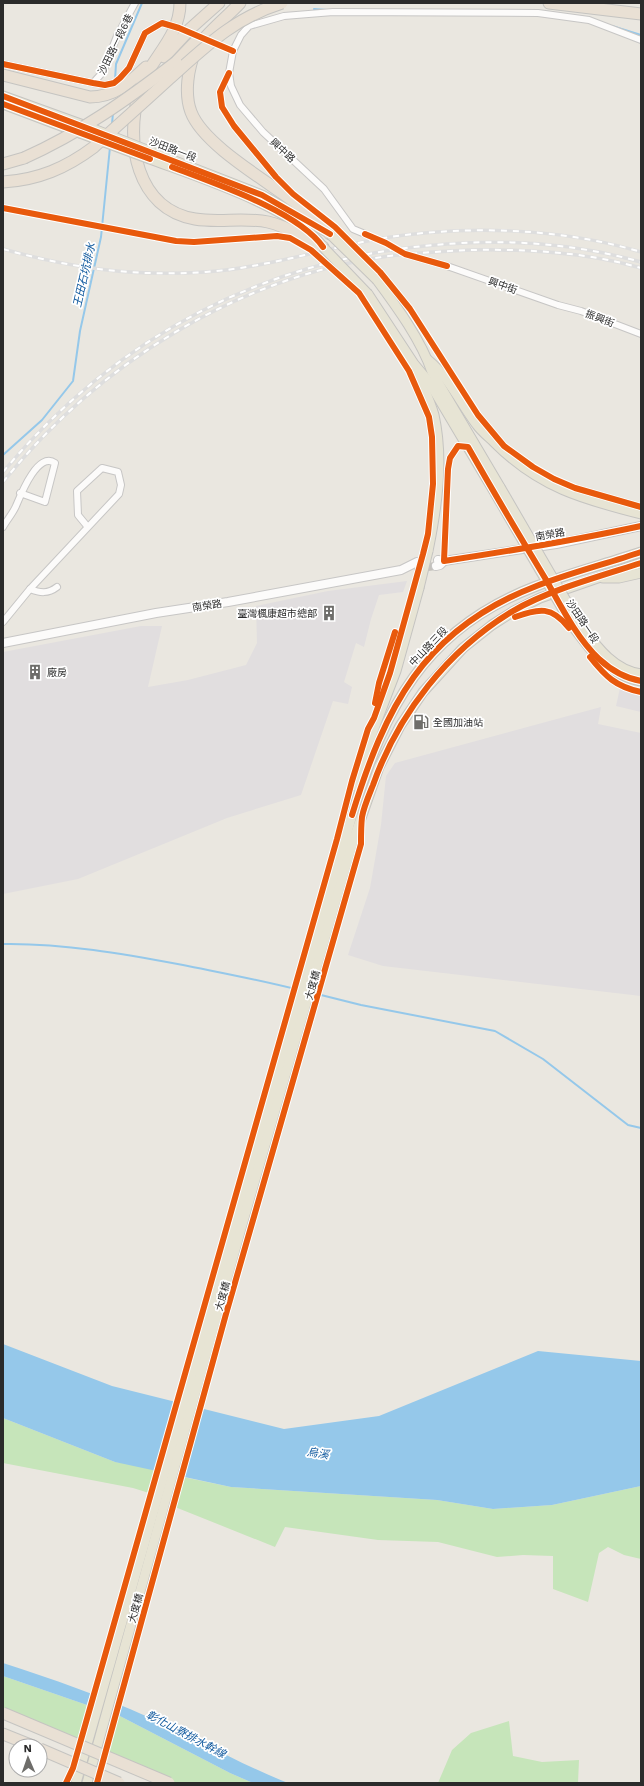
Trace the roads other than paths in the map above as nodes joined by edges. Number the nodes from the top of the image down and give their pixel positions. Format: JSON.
{"nodes":[{"id":1,"x":134,"y":3,"type":"edge"},
{"id":2,"x":180,"y":3,"type":"edge"},
{"id":3,"x":219,"y":3,"type":"edge"},
{"id":4,"x":240,"y":3,"type":"edge"},
{"id":5,"x":248,"y":3,"type":"edge"},
{"id":6,"x":282,"y":3,"type":"edge"},
{"id":7,"x":549,"y":3,"type":"edge"},
{"id":8,"x":590,"y":3,"type":"edge"},
{"id":9,"x":232,"y":8,"type":"edge"},
{"id":10,"x":641,"y":14,"type":"edge"},
{"id":11,"x":162,"y":24,"type":"dead end"},
{"id":12,"x":641,"y":40,"type":"edge"},
{"id":13,"x":163,"y":49,"type":"junction"},
{"id":14,"x":3,"y":64,"type":"edge"},
{"id":15,"x":3,"y":75,"type":"edge"},
{"id":16,"x":94,"y":83,"type":"junction"},
{"id":17,"x":141,"y":85,"type":"junction"},
{"id":18,"x":115,"y":87,"type":"junction"},
{"id":19,"x":3,"y":96,"type":"edge"},
{"id":20,"x":3,"y":104,"type":"edge"},
{"id":21,"x":83,"y":130,"type":"junction"},
{"id":22,"x":151,"y":155,"type":"junction"},
{"id":23,"x":3,"y":164,"type":"edge"},
{"id":24,"x":3,"y":182,"type":"edge"},
{"id":25,"x":330,"y":234,"type":"junction"},
{"id":26,"x":365,"y":234,"type":"dead end"},
{"id":27,"x":323,"y":247,"type":"junction"},
{"id":28,"x":447,"y":266,"type":"dead end"},
{"id":29,"x":558,"y":305,"type":"joint"},
{"id":30,"x":641,"y":334,"type":"edge"},
{"id":31,"x":428,"y":360,"type":"junction"},
{"id":32,"x":414,"y":364,"type":"junction"},
{"id":33,"x":497,"y":490,"type":"junction"},
{"id":34,"x":20,"y":493,"type":"junction"},
{"id":35,"x":641,"y":514,"type":"edge"},
{"id":36,"x":87,"y":526,"type":"junction"},
{"id":37,"x":641,"y":526,"type":"edge"},
{"id":38,"x":3,"y":527,"type":"edge"},
{"id":39,"x":641,"y":546,"type":"edge"},
{"id":40,"x":641,"y":552,"type":"edge"},
{"id":41,"x":620,"y":559,"type":"junction"},
{"id":42,"x":439,"y":562,"type":"tunnel mouth"},
{"id":43,"x":641,"y":563,"type":"edge"},
{"id":44,"x":414,"y":566,"type":"tunnel mouth"},
{"id":45,"x":641,"y":573,"type":"edge"},
{"id":46,"x":594,"y":578,"type":"junction"},
{"id":47,"x":57,"y":587,"type":"dead end"},
{"id":48,"x":30,"y":589,"type":"junction"},
{"id":49,"x":3,"y":622,"type":"edge"},
{"id":50,"x":575,"y":624,"type":"junction"},
{"id":51,"x":3,"y":643,"type":"edge"},
{"id":52,"x":641,"y":674,"type":"edge"},
{"id":53,"x":641,"y":681,"type":"edge"},
{"id":54,"x":352,"y":815,"type":"junction"},
{"id":55,"x":3,"y":1713,"type":"edge"},
{"id":56,"x":3,"y":1734,"type":"edge"},
{"id":57,"x":13,"y":1738,"type":"edge"},
{"id":58,"x":48,"y":1752,"type":"edge"},
{"id":59,"x":48,"y":1758,"type":"edge"},
{"id":60,"x":69,"y":1767,"type":"dead end"},
{"id":61,"x":79,"y":1769,"type":"junction"},
{"id":62,"x":88,"y":1780,"type":"edge"},
{"id":63,"x":73,"y":1783,"type":"edge"},
{"id":64,"x":76,"y":1783,"type":"edge"},
{"id":65,"x":119,"y":1783,"type":"edge"},
{"id":66,"x":169,"y":1783,"type":"edge"}],
"edges":[{"from":1,"to":16,"type":"street","name":"沙田路一段6巷"},
{"from":2,"to":13,"type":"highway"},
{"from":3,"to":17,"type":"highway"},
{"from":4,"to":9,"type":"highway"},
{"from":5,"to":9,"type":"highway"},
{"from":6,"to":24,"type":"highway","bridge":true},
{"from":7,"to":10,"type":"highway"},
{"from":8,"to":10,"type":"highway"},
{"from":9,"to":23,"type":"highway","bridge":true},
{"from":9,"to":25,"type":"highway"},
{"from":11,"to":18,"type":"street"},
{"from":12,"to":26,"type":"street","name":"興中路"},
{"from":13,"to":17,"type":"highway"},
{"from":13,"to":18,"type":"highway"},
{"from":14,"to":16,"type":"street"},
{"from":15,"to":18,"type":"highway"},
{"from":16,"to":18,"type":"street"},
{"from":17,"to":27,"type":"highway"},
{"from":19,"to":21,"type":"main road","name":"沙田路一段"},
{"from":20,"to":21,"type":"main road","name":"沙田路一段"},
{"from":21,"to":22,"type":"main road","name":"沙田路一段","bridge":true},
{"from":22,"to":25,"type":"main road","name":"沙田路一段"},
{"from":22,"to":27,"type":"main road","name":"沙田路一段"},
{"from":25,"to":31,"type":"main road","name":"沙田路一段","bridge":true},
{"from":27,"to":32,"type":"main road","name":"沙田路一段","bridge":true},
{"from":28,"to":29,"type":"street","name":"興中街"},
{"from":29,"to":30,"type":"street","name":"振興街"},
{"from":31,"to":33,"type":"main road","name":"沙田路一段"},
{"from":31,"to":35,"type":"main road"},
{"from":32,"to":33,"type":"main road","name":"沙田路一段"},
{"from":32,"to":54,"type":"main road","name":"沙田路一段","bridge":true},
{"from":33,"to":50,"type":"main road","name":"沙田路一段","bridge":true},
{"from":34,"to":34,"type":"street"},
{"from":34,"to":38,"type":"street"},
{"from":36,"to":36,"type":"street"},
{"from":36,"to":48,"type":"street"},
{"from":37,"to":42,"type":"street","name":"南榮路"},
{"from":39,"to":41,"type":"main road"},
{"from":40,"to":41,"type":"main road","name":"中山路三段"},
{"from":41,"to":54,"type":"main road","name":"中山路三段"},
{"from":43,"to":46,"type":"main road"},
{"from":44,"to":51,"type":"street","name":"南榮路"},
{"from":45,"to":46,"type":"main road"},
{"from":46,"to":62,"type":"main road","name":"大度橋","bridge":true},
{"from":47,"to":48,"type":"street"},
{"from":48,"to":49,"type":"street"},
{"from":50,"to":52,"type":"main road","name":"沙田路一段"},
{"from":50,"to":53,"type":"main road","name":"沙田路一段"},
{"from":54,"to":61,"type":"main road","name":"大度橋","bridge":true},
{"from":55,"to":66,"type":"highway","bridge":true},
{"from":56,"to":57,"type":"highway"},
{"from":58,"to":65,"type":"highway","bridge":true},
{"from":59,"to":60,"type":"street"},
{"from":61,"to":63,"type":"main road"},
{"from":61,"to":64,"type":"main road"}]}
